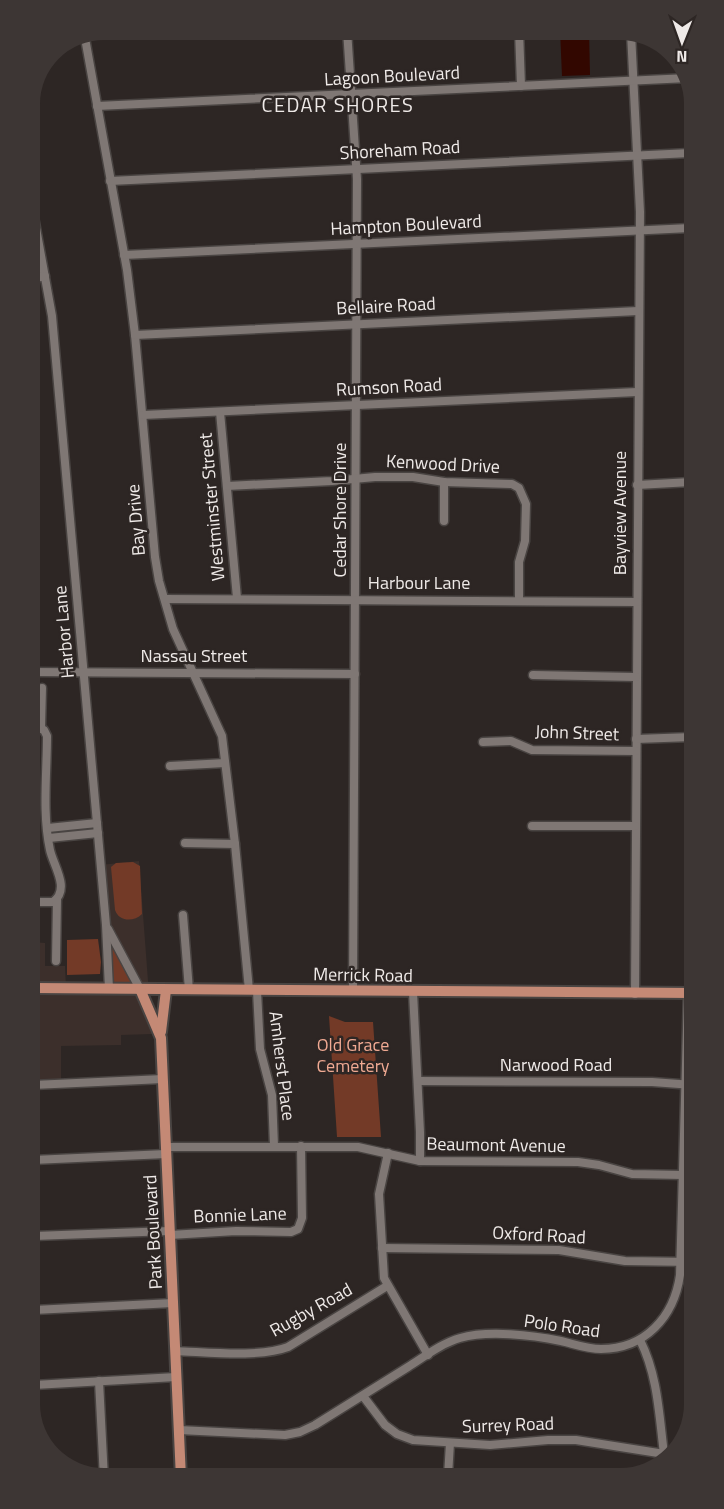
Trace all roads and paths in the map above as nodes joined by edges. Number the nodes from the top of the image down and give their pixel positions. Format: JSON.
{"nodes":[{"id":1,"x":348,"y":40,"type":"edge"},
{"id":2,"x":519,"y":41,"type":"edge"},
{"id":3,"x":631,"y":42,"type":"edge"},
{"id":4,"x":86,"y":43,"type":"edge"},
{"id":5,"x":678,"y":79,"type":"edge"},
{"id":6,"x":633,"y":81,"type":"junction"},
{"id":7,"x":521,"y":86,"type":"junction"},
{"id":8,"x":352,"y":94,"type":"junction"},
{"id":9,"x":98,"y":106,"type":"junction"},
{"id":10,"x":684,"y":153,"type":"edge"},
{"id":11,"x":637,"y":155,"type":"junction"},
{"id":12,"x":357,"y":169,"type":"junction"},
{"id":13,"x":111,"y":181,"type":"junction"},
{"id":14,"x":684,"y":228,"type":"edge"},
{"id":15,"x":639,"y":230,"type":"junction"},
{"id":16,"x":357,"y":243,"type":"junction"},
{"id":17,"x":41,"y":254,"type":"edge"},
{"id":18,"x":124,"y":255,"type":"junction"},
{"id":19,"x":45,"y":276,"type":"junction"},
{"id":20,"x":41,"y":277,"type":"edge"},
{"id":21,"x":638,"y":311,"type":"junction"},
{"id":22,"x":357,"y":324,"type":"junction"},
{"id":23,"x":135,"y":335,"type":"junction"},
{"id":24,"x":637,"y":392,"type":"junction"},
{"id":25,"x":357,"y":405,"type":"junction"},
{"id":26,"x":220,"y":412,"type":"junction"},
{"id":27,"x":143,"y":415,"type":"junction"},
{"id":28,"x":356,"y":479,"type":"junction"},
{"id":29,"x":684,"y":482,"type":"edge"},
{"id":30,"x":444,"y":483,"type":"junction"},
{"id":31,"x":637,"y":485,"type":"junction"},
{"id":32,"x":227,"y":486,"type":"junction"},
{"id":33,"x":444,"y":521,"type":"dead end"},
{"id":34,"x":237,"y":598,"type":"junction"},
{"id":35,"x":165,"y":599,"type":"junction"},
{"id":36,"x":356,"y":599,"type":"junction"},
{"id":37,"x":519,"y":600,"type":"junction"},
{"id":38,"x":637,"y":602,"type":"junction"},
{"id":39,"x":41,"y":672,"type":"edge"},
{"id":40,"x":84,"y":672,"type":"junction"},
{"id":41,"x":194,"y":673,"type":"junction"},
{"id":42,"x":355,"y":674,"type":"junction"},
{"id":43,"x":533,"y":675,"type":"dead end"},
{"id":44,"x":636,"y":676,"type":"junction"},
{"id":45,"x":42,"y":688,"type":"dead end"},
{"id":46,"x":41,"y":699,"type":"edge"},
{"id":47,"x":41,"y":730,"type":"edge"},
{"id":48,"x":684,"y":736,"type":"edge"},
{"id":49,"x":636,"y":739,"type":"junction"},
{"id":50,"x":483,"y":742,"type":"dead end"},
{"id":51,"x":636,"y":751,"type":"junction"},
{"id":52,"x":225,"y":763,"type":"junction"},
{"id":53,"x":170,"y":766,"type":"dead end"},
{"id":54,"x":532,"y":826,"type":"dead end"},
{"id":55,"x":635,"y":826,"type":"junction"},
{"id":56,"x":97,"y":828,"type":"junction"},
{"id":57,"x":48,"y":833,"type":"junction"},
{"id":58,"x":185,"y":843,"type":"dead end"},
{"id":59,"x":235,"y":844,"type":"junction"},
{"id":60,"x":57,"y":899,"type":"junction"},
{"id":61,"x":40,"y":902,"type":"edge"},
{"id":62,"x":183,"y":915,"type":"dead end"},
{"id":63,"x":106,"y":925,"type":"junction"},
{"id":64,"x":56,"y":961,"type":"dead end"},
{"id":65,"x":40,"y":988,"type":"edge"},
{"id":66,"x":109,"y":989,"type":"junction"},
{"id":67,"x":140,"y":989,"type":"junction"},
{"id":68,"x":166,"y":990,"type":"junction"},
{"id":69,"x":189,"y":990,"type":"junction"},
{"id":70,"x":253,"y":990,"type":"junction"},
{"id":71,"x":353,"y":991,"type":"junction"},
{"id":72,"x":413,"y":992,"type":"junction"},
{"id":73,"x":684,"y":993,"type":"edge"},
{"id":74,"x":635,"y":994,"type":"junction"},
{"id":75,"x":161,"y":1038,"type":"junction"},
{"id":76,"x":163,"y":1079,"type":"junction"},
{"id":77,"x":418,"y":1081,"type":"junction"},
{"id":78,"x":684,"y":1084,"type":"edge"},
{"id":79,"x":40,"y":1085,"type":"edge"},
{"id":80,"x":274,"y":1146,"type":"junction"},
{"id":81,"x":302,"y":1146,"type":"junction"},
{"id":82,"x":166,"y":1150,"type":"junction"},
{"id":83,"x":388,"y":1153,"type":"junction"},
{"id":84,"x":40,"y":1159,"type":"edge"},
{"id":85,"x":684,"y":1160,"type":"edge"},
{"id":86,"x":420,"y":1161,"type":"junction"},
{"id":87,"x":683,"y":1175,"type":"junction"},
{"id":88,"x":170,"y":1233,"type":"junction"},
{"id":89,"x":40,"y":1236,"type":"edge"},
{"id":90,"x":382,"y":1248,"type":"junction"},
{"id":91,"x":680,"y":1262,"type":"junction"},
{"id":92,"x":684,"y":1262,"type":"edge"},
{"id":93,"x":387,"y":1286,"type":"junction"},
{"id":94,"x":173,"y":1303,"type":"junction"},
{"id":95,"x":40,"y":1310,"type":"edge"},
{"id":96,"x":640,"y":1340,"type":"junction"},
{"id":97,"x":175,"y":1351,"type":"junction"},
{"id":98,"x":428,"y":1355,"type":"junction"},
{"id":99,"x":176,"y":1377,"type":"junction"},
{"id":100,"x":99,"y":1381,"type":"junction"},
{"id":101,"x":40,"y":1385,"type":"edge"},
{"id":102,"x":363,"y":1396,"type":"junction"},
{"id":103,"x":179,"y":1430,"type":"junction"},
{"id":104,"x":450,"y":1443,"type":"junction"},
{"id":105,"x":667,"y":1448,"type":"edge"},
{"id":106,"x":661,"y":1454,"type":"edge"},
{"id":107,"x":103,"y":1468,"type":"edge"},
{"id":108,"x":181,"y":1468,"type":"edge"},
{"id":109,"x":448,"y":1468,"type":"edge"}],
"edges":[{"from":1,"to":8,"type":"street","name":"Cedar Shore Drive"},
{"from":2,"to":7,"type":"street"},
{"from":3,"to":6,"type":"street","name":"Bayview Avenue"},
{"from":4,"to":9,"type":"street","name":"Bay Drive"},
{"from":5,"to":6,"type":"street","name":"Lagoon Boulevard"},
{"from":6,"to":7,"type":"street","name":"Lagoon Boulevard"},
{"from":6,"to":11,"type":"street","name":"Bayview Avenue"},
{"from":7,"to":8,"type":"street","name":"Lagoon Boulevard"},
{"from":8,"to":9,"type":"street","name":"Lagoon Boulevard"},
{"from":8,"to":12,"type":"street","name":"Cedar Shore Drive"},
{"from":9,"to":13,"type":"street","name":"Bay Drive"},
{"from":10,"to":11,"type":"street","name":"Shoreham Road"},
{"from":11,"to":12,"type":"street","name":"Shoreham Road"},
{"from":11,"to":15,"type":"street","name":"Bayview Avenue"},
{"from":12,"to":13,"type":"street","name":"Shoreham Road"},
{"from":12,"to":16,"type":"street","name":"Cedar Shore Drive"},
{"from":13,"to":18,"type":"street","name":"Bay Drive"},
{"from":14,"to":15,"type":"street","name":"Hampton Boulevard"},
{"from":15,"to":16,"type":"street","name":"Hampton Boulevard"},
{"from":15,"to":21,"type":"street","name":"Bayview Avenue"},
{"from":16,"to":18,"type":"street","name":"Hampton Boulevard"},
{"from":16,"to":22,"type":"street","name":"Cedar Shore Drive"},
{"from":17,"to":19,"type":"street","name":"Harbor Lane"},
{"from":18,"to":23,"type":"street","name":"Bay Drive"},
{"from":19,"to":20,"type":"street"},
{"from":19,"to":40,"type":"street","name":"Harbor Lane"},
{"from":21,"to":22,"type":"street","name":"Bellaire Road"},
{"from":21,"to":24,"type":"street","name":"Bayview Avenue"},
{"from":22,"to":23,"type":"street","name":"Bellaire Road"},
{"from":22,"to":25,"type":"street","name":"Cedar Shore Drive"},
{"from":23,"to":27,"type":"street","name":"Bay Drive"},
{"from":24,"to":25,"type":"street","name":"Rumson Road"},
{"from":24,"to":31,"type":"street","name":"Bayview Avenue"},
{"from":25,"to":26,"type":"street","name":"Rumson Road"},
{"from":25,"to":28,"type":"street","name":"Cedar Shore Drive"},
{"from":26,"to":27,"type":"street","name":"Rumson Road"},
{"from":26,"to":32,"type":"street","name":"Westminster Street"},
{"from":27,"to":35,"type":"street","name":"Bay Drive"},
{"from":28,"to":30,"type":"street","name":"Kenwood Drive"},
{"from":28,"to":32,"type":"street","name":"Kenwood Drive"},
{"from":28,"to":36,"type":"street","name":"Cedar Shore Drive"},
{"from":29,"to":31,"type":"street"},
{"from":30,"to":33,"type":"street"},
{"from":30,"to":37,"type":"street","name":"Kenwood Drive"},
{"from":31,"to":38,"type":"street","name":"Bayview Avenue"},
{"from":32,"to":34,"type":"street","name":"Westminster Street"},
{"from":34,"to":35,"type":"street","name":"Harbour Lane"},
{"from":34,"to":36,"type":"street","name":"Harbour Lane"},
{"from":35,"to":41,"type":"street","name":"Bay Drive"},
{"from":36,"to":37,"type":"street","name":"Harbour Lane"},
{"from":36,"to":42,"type":"street","name":"Cedar Shore Drive"},
{"from":37,"to":38,"type":"street","name":"Harbour Lane"},
{"from":38,"to":44,"type":"street","name":"Bayview Avenue"},
{"from":39,"to":40,"type":"street","name":"Nassau Street"},
{"from":40,"to":41,"type":"street","name":"Nassau Street"},
{"from":40,"to":56,"type":"street","name":"Harbor Lane"},
{"from":41,"to":42,"type":"street","name":"Nassau Street"},
{"from":41,"to":52,"type":"street","name":"Bay Drive"},
{"from":42,"to":71,"type":"street","name":"Cedar Shore Drive"},
{"from":43,"to":44,"type":"street"},
{"from":44,"to":49,"type":"street","name":"Bayview Avenue"},
{"from":45,"to":46,"type":"street"},
{"from":47,"to":57,"type":"street"},
{"from":48,"to":49,"type":"street"},
{"from":49,"to":51,"type":"street","name":"Bayview Avenue"},
{"from":50,"to":51,"type":"street","name":"John Street"},
{"from":51,"to":55,"type":"street","name":"Bayview Avenue"},
{"from":52,"to":53,"type":"street"},
{"from":52,"to":59,"type":"street","name":"Bay Drive"},
{"from":54,"to":55,"type":"street"},
{"from":55,"to":74,"type":"street","name":"Bayview Avenue"},
{"from":56,"to":57,"type":"street"},
{"from":56,"to":63,"type":"street","name":"Harbor Lane"},
{"from":57,"to":60,"type":"street"},
{"from":58,"to":59,"type":"street"},
{"from":59,"to":70,"type":"street","name":"Bay Drive"},
{"from":60,"to":61,"type":"street"},
{"from":60,"to":64,"type":"street"},
{"from":62,"to":69,"type":"street"},
{"from":63,"to":66,"type":"street","name":"Harbor Lane"},
{"from":63,"to":67,"type":"street","name":"Harbor Lane"},
{"from":65,"to":66,"type":"main road","name":"Merrick Road"},
{"from":66,"to":67,"type":"main road","name":"Merrick Road"},
{"from":67,"to":68,"type":"main road","name":"Merrick Road"},
{"from":67,"to":75,"type":"main road","name":"Park Boulevard"},
{"from":68,"to":69,"type":"main road","name":"Merrick Road"},
{"from":68,"to":75,"type":"main road"},
{"from":69,"to":70,"type":"main road","name":"Merrick Road"},
{"from":70,"to":71,"type":"main road","name":"Merrick Road"},
{"from":70,"to":80,"type":"street","name":"Amherst Place"},
{"from":71,"to":72,"type":"main road","name":"Merrick Road"},
{"from":72,"to":74,"type":"main road","name":"Merrick Road"},
{"from":72,"to":77,"type":"street"},
{"from":73,"to":74,"type":"main road","name":"Merrick Road"},
{"from":75,"to":76,"type":"main road","name":"Park Boulevard"},
{"from":76,"to":79,"type":"street"},
{"from":76,"to":82,"type":"main road","name":"Park Boulevard"},
{"from":77,"to":78,"type":"street","name":"Narwood Road"},
{"from":77,"to":86,"type":"street"},
{"from":80,"to":81,"type":"street","name":"Beaumont Avenue"},
{"from":80,"to":82,"type":"street","name":"Beaumont Avenue"},
{"from":81,"to":83,"type":"street","name":"Beaumont Avenue"},
{"from":81,"to":88,"type":"street","name":"Bonnie Lane"},
{"from":82,"to":84,"type":"street","name":"Beaumont Avenue"},
{"from":82,"to":88,"type":"main road","name":"Park Boulevard"},
{"from":83,"to":86,"type":"street","name":"Beaumont Avenue"},
{"from":83,"to":90,"type":"street"},
{"from":85,"to":87,"type":"street","name":"Polo Road"},
{"from":86,"to":87,"type":"street","name":"Beaumont Avenue"},
{"from":87,"to":91,"type":"street","name":"Polo Road"},
{"from":88,"to":89,"type":"street"},
{"from":88,"to":94,"type":"main road","name":"Park Boulevard"},
{"from":90,"to":91,"type":"street","name":"Oxford Road"},
{"from":90,"to":93,"type":"street"},
{"from":91,"to":92,"type":"street","name":"Oxford Road"},
{"from":91,"to":96,"type":"street","name":"Polo Road"},
{"from":93,"to":97,"type":"street","name":"Rugby Road"},
{"from":93,"to":98,"type":"street"},
{"from":94,"to":95,"type":"street"},
{"from":94,"to":97,"type":"main road","name":"Park Boulevard"},
{"from":96,"to":98,"type":"street","name":"Polo Road"},
{"from":96,"to":105,"type":"street"},
{"from":97,"to":99,"type":"main road","name":"Park Boulevard"},
{"from":98,"to":102,"type":"street","name":"Polo Road"},
{"from":99,"to":100,"type":"street"},
{"from":99,"to":103,"type":"main road","name":"Park Boulevard"},
{"from":100,"to":101,"type":"street"},
{"from":100,"to":107,"type":"street"},
{"from":102,"to":103,"type":"street","name":"Polo Road"},
{"from":102,"to":104,"type":"street","name":"Surrey Road"},
{"from":103,"to":108,"type":"main road","name":"Park Boulevard"},
{"from":104,"to":106,"type":"street","name":"Surrey Road"},
{"from":104,"to":109,"type":"street"}]}
